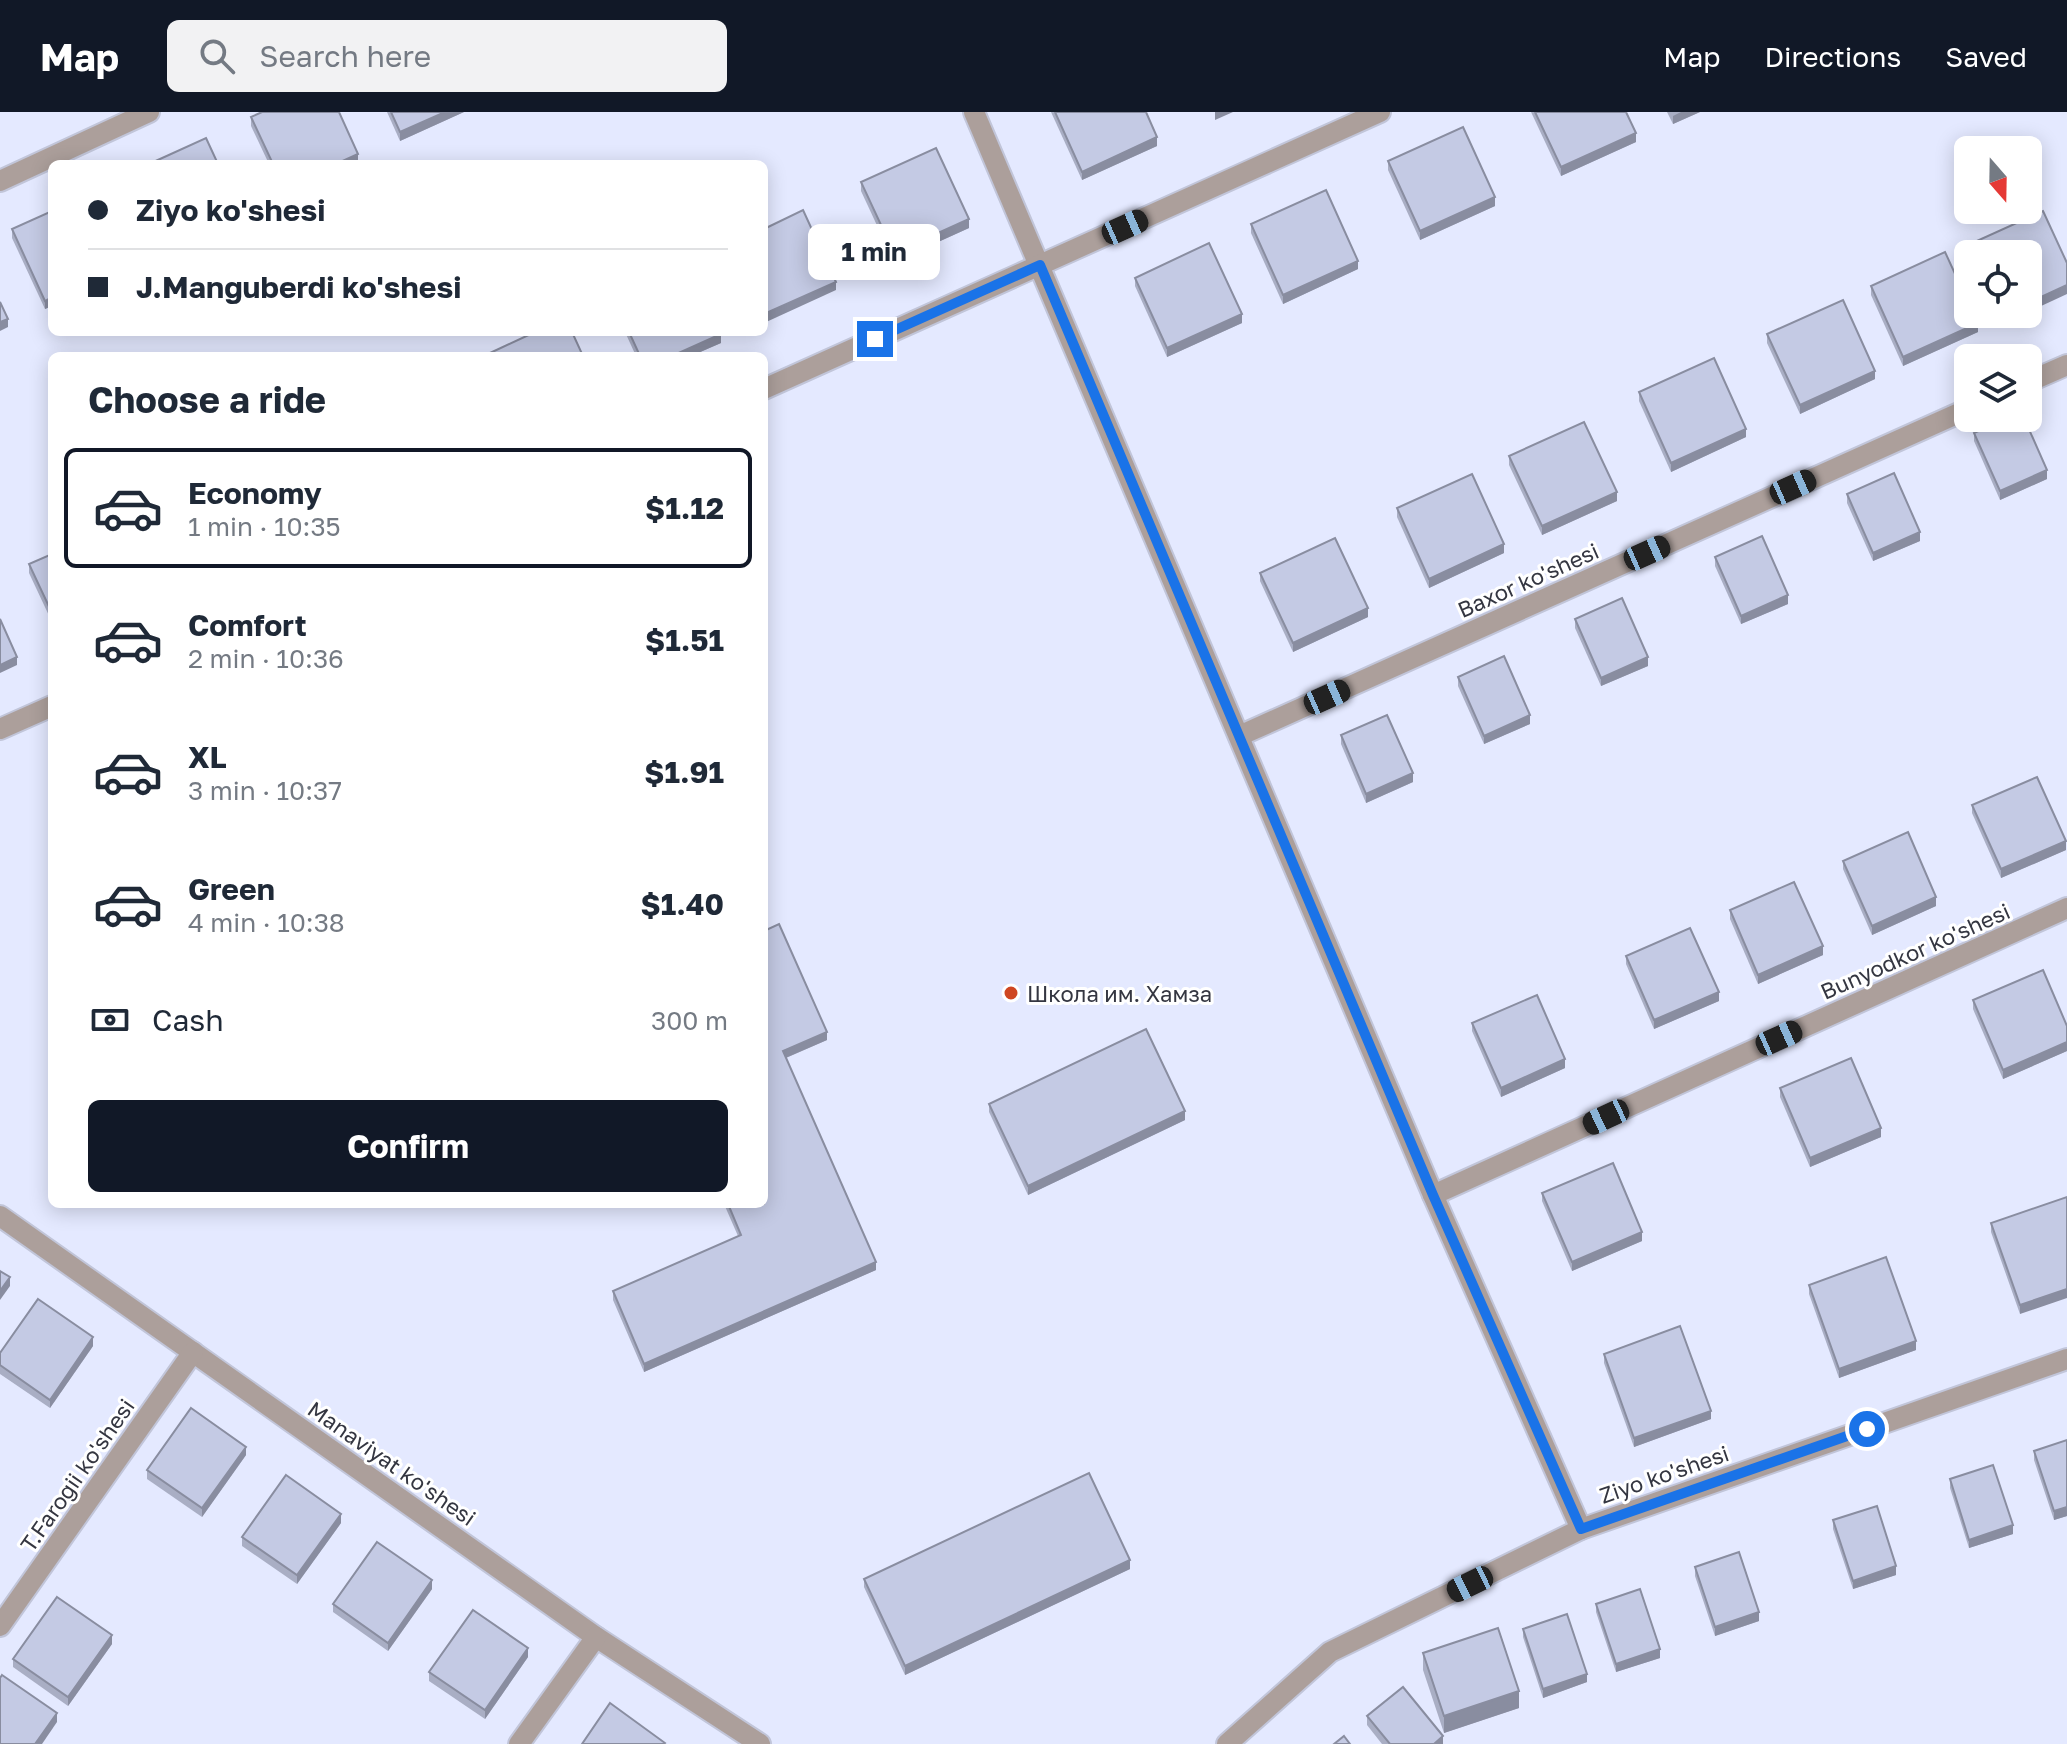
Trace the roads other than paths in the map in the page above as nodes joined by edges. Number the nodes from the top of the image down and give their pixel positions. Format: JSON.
{"nodes":[{"id":1,"x":149,"y":112,"type":"edge"},
{"id":2,"x":974,"y":112,"type":"edge"},
{"id":3,"x":1380,"y":112,"type":"edge"},
{"id":4,"x":0,"y":181,"type":"edge"},
{"id":5,"x":1040,"y":265,"type":"junction"},
{"id":6,"x":2067,"y":365,"type":"edge"},
{"id":7,"x":2042,"y":376,"type":"edge"},
{"id":8,"x":768,"y":387,"type":"edge"},
{"id":9,"x":1954,"y":415,"type":"edge"},
{"id":10,"x":48,"y":708,"type":"edge"},
{"id":11,"x":0,"y":729,"type":"edge"},
{"id":12,"x":1239,"y":736,"type":"junction"},
{"id":13,"x":2067,"y":908,"type":"edge"},
{"id":14,"x":1433,"y":1195,"type":"junction"},
{"id":15,"x":0,"y":1216,"type":"edge"},
{"id":16,"x":193,"y":1352,"type":"junction"},
{"id":17,"x":2067,"y":1359,"type":"edge"},
{"id":18,"x":1581,"y":1529,"type":"junction"},
{"id":19,"x":0,"y":1626,"type":"edge"},
{"id":20,"x":596,"y":1637,"type":"junction"},
{"id":21,"x":519,"y":1744,"type":"edge"},
{"id":22,"x":760,"y":1744,"type":"edge"},
{"id":23,"x":1227,"y":1744,"type":"edge"}],
"edges":[{"from":1,"to":4,"type":"street"},
{"from":2,"to":5,"type":"street"},
{"from":3,"to":5,"type":"street"},
{"from":5,"to":8,"type":"street"},
{"from":5,"to":12,"type":"street"},
{"from":6,"to":7,"type":"street"},
{"from":9,"to":12,"type":"street","name":"Baxor ko'shesi"},
{"from":10,"to":11,"type":"street"},
{"from":12,"to":14,"type":"street"},
{"from":13,"to":14,"type":"street","name":"Bunyodkor ko'shesi"},
{"from":14,"to":18,"type":"street"},
{"from":15,"to":16,"type":"street","name":"Manaviyat ko'shesi"},
{"from":16,"to":19,"type":"street","name":"T.Farogii ko'shesi"},
{"from":16,"to":20,"type":"street","name":"Manaviyat ko'shesi"},
{"from":17,"to":18,"type":"street","name":"Ziyo ko'shesi"},
{"from":18,"to":23,"type":"street","name":"Ziyo ko'shesi"},
{"from":20,"to":21,"type":"street"},
{"from":20,"to":22,"type":"street","name":"Manaviyat ko'shesi"}]}
